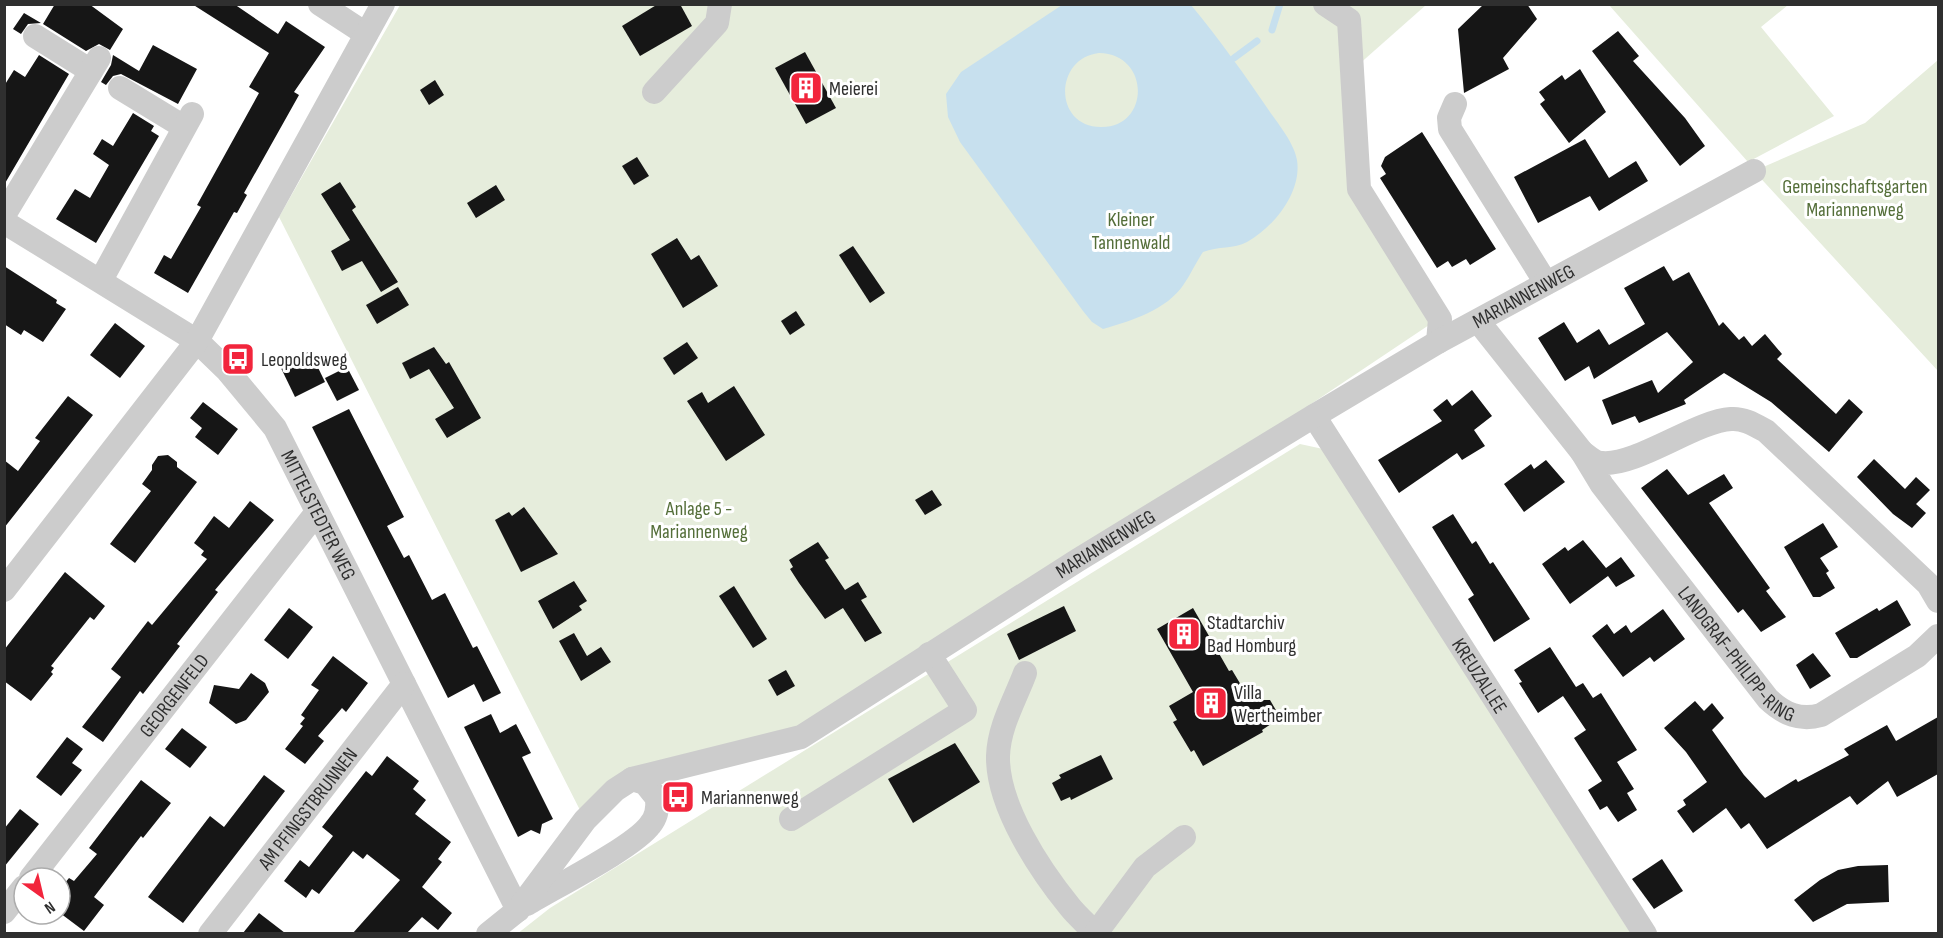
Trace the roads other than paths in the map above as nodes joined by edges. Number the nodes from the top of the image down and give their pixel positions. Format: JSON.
{"nodes":[{"id":1,"x":320,"y":4,"type":"edge"},
{"id":2,"x":383,"y":4,"type":"edge"},
{"id":3,"x":720,"y":4,"type":"edge"},
{"id":4,"x":1325,"y":4,"type":"edge"},
{"id":5,"x":366,"y":34,"type":"junction"},
{"id":6,"x":35,"y":36,"type":"dead end"},
{"id":7,"x":120,"y":88,"type":"dead end"},
{"id":8,"x":654,"y":92,"type":"dead end"},
{"id":9,"x":1455,"y":104,"type":"dead end"},
{"id":10,"x":1754,"y":171,"type":"dead end"},
{"id":11,"x":4,"y":215,"type":"edge"},
{"id":12,"x":4,"y":222,"type":"edge"},
{"id":13,"x":101,"y":280,"type":"junction"},
{"id":14,"x":1546,"y":283,"type":"junction"},
{"id":15,"x":1478,"y":321,"type":"junction"},
{"id":16,"x":197,"y":341,"type":"junction"},
{"id":17,"x":1438,"y":342,"type":"junction"},
{"id":18,"x":1314,"y":416,"type":"junction"},
{"id":19,"x":1582,"y":452,"type":"junction"},
{"id":20,"x":317,"y":512,"type":"junction"},
{"id":21,"x":4,"y":590,"type":"edge"},
{"id":22,"x":1938,"y":601,"type":"edge"},
{"id":23,"x":1938,"y":636,"type":"edge"},
{"id":24,"x":930,"y":654,"type":"junction"},
{"id":25,"x":1025,"y":673,"type":"dead end"},
{"id":26,"x":404,"y":684,"type":"junction"},
{"id":27,"x":632,"y":779,"type":"junction"},
{"id":28,"x":791,"y":819,"type":"dead end"},
{"id":29,"x":1184,"y":837,"type":"dead end"},
{"id":30,"x":40,"y":866,"type":"edge"},
{"id":31,"x":518,"y":910,"type":"junction"},
{"id":32,"x":210,"y":933,"type":"edge"},
{"id":33,"x":488,"y":933,"type":"edge"},
{"id":34,"x":1096,"y":933,"type":"edge"},
{"id":35,"x":1645,"y":933,"type":"edge"}],
"edges":[{"from":1,"to":5,"type":"street"},
{"from":2,"to":5,"type":"street"},
{"from":3,"to":8,"type":"street"},
{"from":4,"to":17,"type":"street"},
{"from":5,"to":16,"type":"street"},
{"from":6,"to":11,"type":"street"},
{"from":7,"to":13,"type":"street"},
{"from":9,"to":14,"type":"street"},
{"from":10,"to":14,"type":"street","name":"MARIANNENWEG"},
{"from":12,"to":13,"type":"street","name":"MITTELSTEDTER WEG"},
{"from":13,"to":16,"type":"street","name":"MITTELSTEDTER WEG"},
{"from":14,"to":15,"type":"street","name":"MARIANNENWEG"},
{"from":15,"to":17,"type":"street","name":"MARIANNENWEG"},
{"from":15,"to":19,"type":"street","name":"LANDGRAF-PHILIPP-RING"},
{"from":16,"to":20,"type":"street","name":"MITTELSTEDTER WEG"},
{"from":16,"to":21,"type":"street"},
{"from":17,"to":18,"type":"street","name":"MARIANNENWEG"},
{"from":18,"to":24,"type":"street","name":"MARIANNENWEG"},
{"from":18,"to":35,"type":"street","name":"KREUZALLEE"},
{"from":19,"to":22,"type":"street"},
{"from":19,"to":23,"type":"street","name":"LANDGRAF-PHILIPP-RING"},
{"from":20,"to":26,"type":"street","name":"MITTELSTEDTER WEG"},
{"from":20,"to":30,"type":"street","name":"GEORGENFELD"},
{"from":24,"to":27,"type":"street","name":"MARIANNENWEG"},
{"from":24,"to":28,"type":"street"},
{"from":25,"to":34,"type":"street"},
{"from":26,"to":31,"type":"street","name":"MITTELSTEDTER WEG"},
{"from":26,"to":32,"type":"street","name":"AM PFINGSTBRUNNEN"},
{"from":27,"to":31,"type":"street","name":"MARIANNENWEG"},
{"from":27,"to":31,"type":"street"},
{"from":29,"to":34,"type":"street"},
{"from":31,"to":33,"type":"street","name":"MARIANNENWEG"}]}
